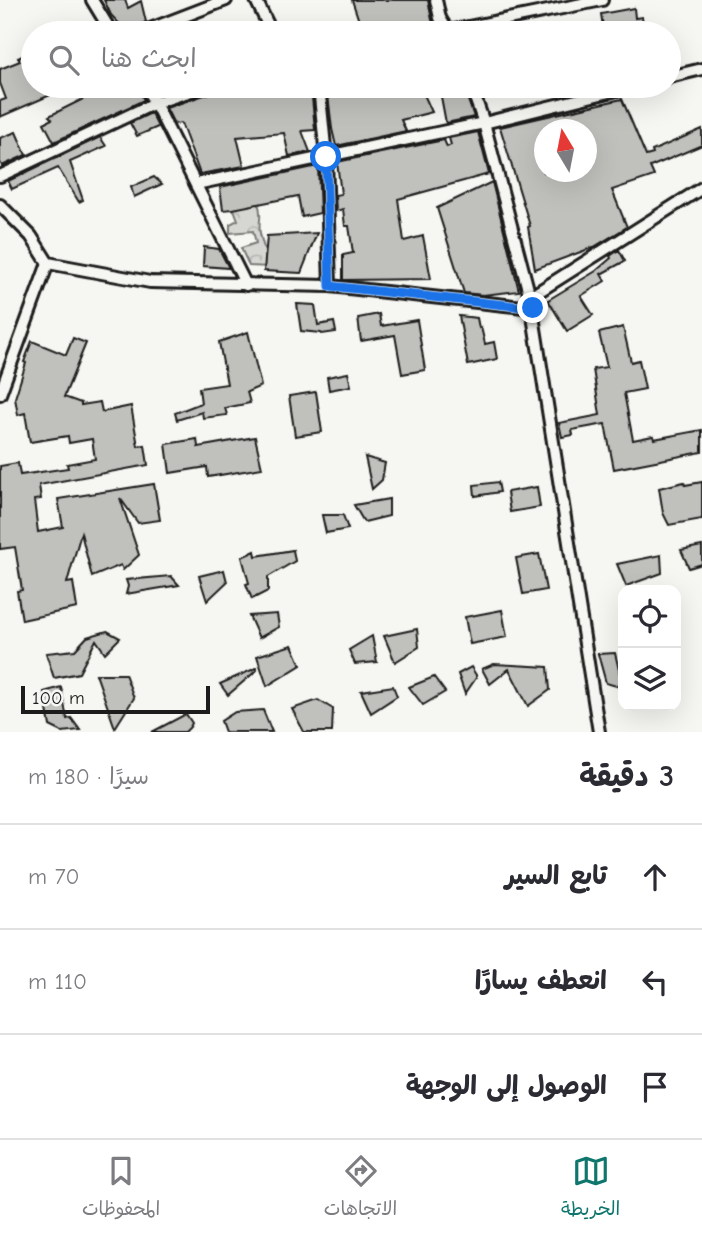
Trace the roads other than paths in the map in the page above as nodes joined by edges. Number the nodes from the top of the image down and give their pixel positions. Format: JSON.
{"nodes":[{"id":1,"x":92,"y":0,"type":"edge"},
{"id":2,"x":226,"y":0,"type":"edge"},
{"id":3,"x":256,"y":0,"type":"edge"},
{"id":4,"x":436,"y":0,"type":"edge"},
{"id":5,"x":601,"y":0,"type":"edge"},
{"id":6,"x":105,"y":21,"type":"edge"},
{"id":7,"x":171,"y":21,"type":"edge"},
{"id":8,"x":266,"y":21,"type":"edge"},
{"id":9,"x":441,"y":21,"type":"edge"},
{"id":10,"x":502,"y":21,"type":"edge"},
{"id":11,"x":702,"y":69,"type":"edge"},
{"id":12,"x":681,"y":74,"type":"edge"},
{"id":13,"x":152,"y":98,"type":"edge"},
{"id":14,"x":170,"y":98,"type":"edge"},
{"id":15,"x":320,"y":98,"type":"edge"},
{"id":16,"x":475,"y":98,"type":"edge"},
{"id":17,"x":585,"y":98,"type":"edge"},
{"id":18,"x":155,"y":103,"type":"junction"},
{"id":19,"x":484,"y":123,"type":"junction"},
{"id":20,"x":326,"y":157,"type":"junction"},
{"id":21,"x":0,"y":176,"type":"edge"},
{"id":22,"x":196,"y":184,"type":"junction"},
{"id":23,"x":702,"y":188,"type":"edge"},
{"id":24,"x":0,"y":205,"type":"edge"},
{"id":25,"x":48,"y":263,"type":"junction"},
{"id":26,"x":246,"y":285,"type":"junction"},
{"id":27,"x":330,"y":286,"type":"junction"},
{"id":28,"x":532,"y":302,"type":"junction"},
{"id":29,"x":0,"y":394,"type":"edge"},
{"id":30,"x":599,"y":732,"type":"edge"}],
"edges":[{"from":1,"to":6,"type":"street"},
{"from":2,"to":7,"type":"street"},
{"from":3,"to":8,"type":"street"},
{"from":4,"to":9,"type":"street"},
{"from":5,"to":10,"type":"street"},
{"from":11,"to":12,"type":"street"},
{"from":13,"to":18,"type":"street"},
{"from":14,"to":18,"type":"street"},
{"from":15,"to":20,"type":"street"},
{"from":16,"to":19,"type":"street"},
{"from":17,"to":19,"type":"street"},
{"from":18,"to":21,"type":"street"},
{"from":18,"to":22,"type":"street"},
{"from":19,"to":20,"type":"street"},
{"from":19,"to":28,"type":"street"},
{"from":20,"to":22,"type":"street"},
{"from":20,"to":27,"type":"street"},
{"from":22,"to":26,"type":"street"},
{"from":23,"to":28,"type":"street"},
{"from":24,"to":25,"type":"street"},
{"from":25,"to":26,"type":"street"},
{"from":25,"to":29,"type":"street"},
{"from":26,"to":27,"type":"street"},
{"from":27,"to":28,"type":"street"},
{"from":28,"to":30,"type":"street"}]}
